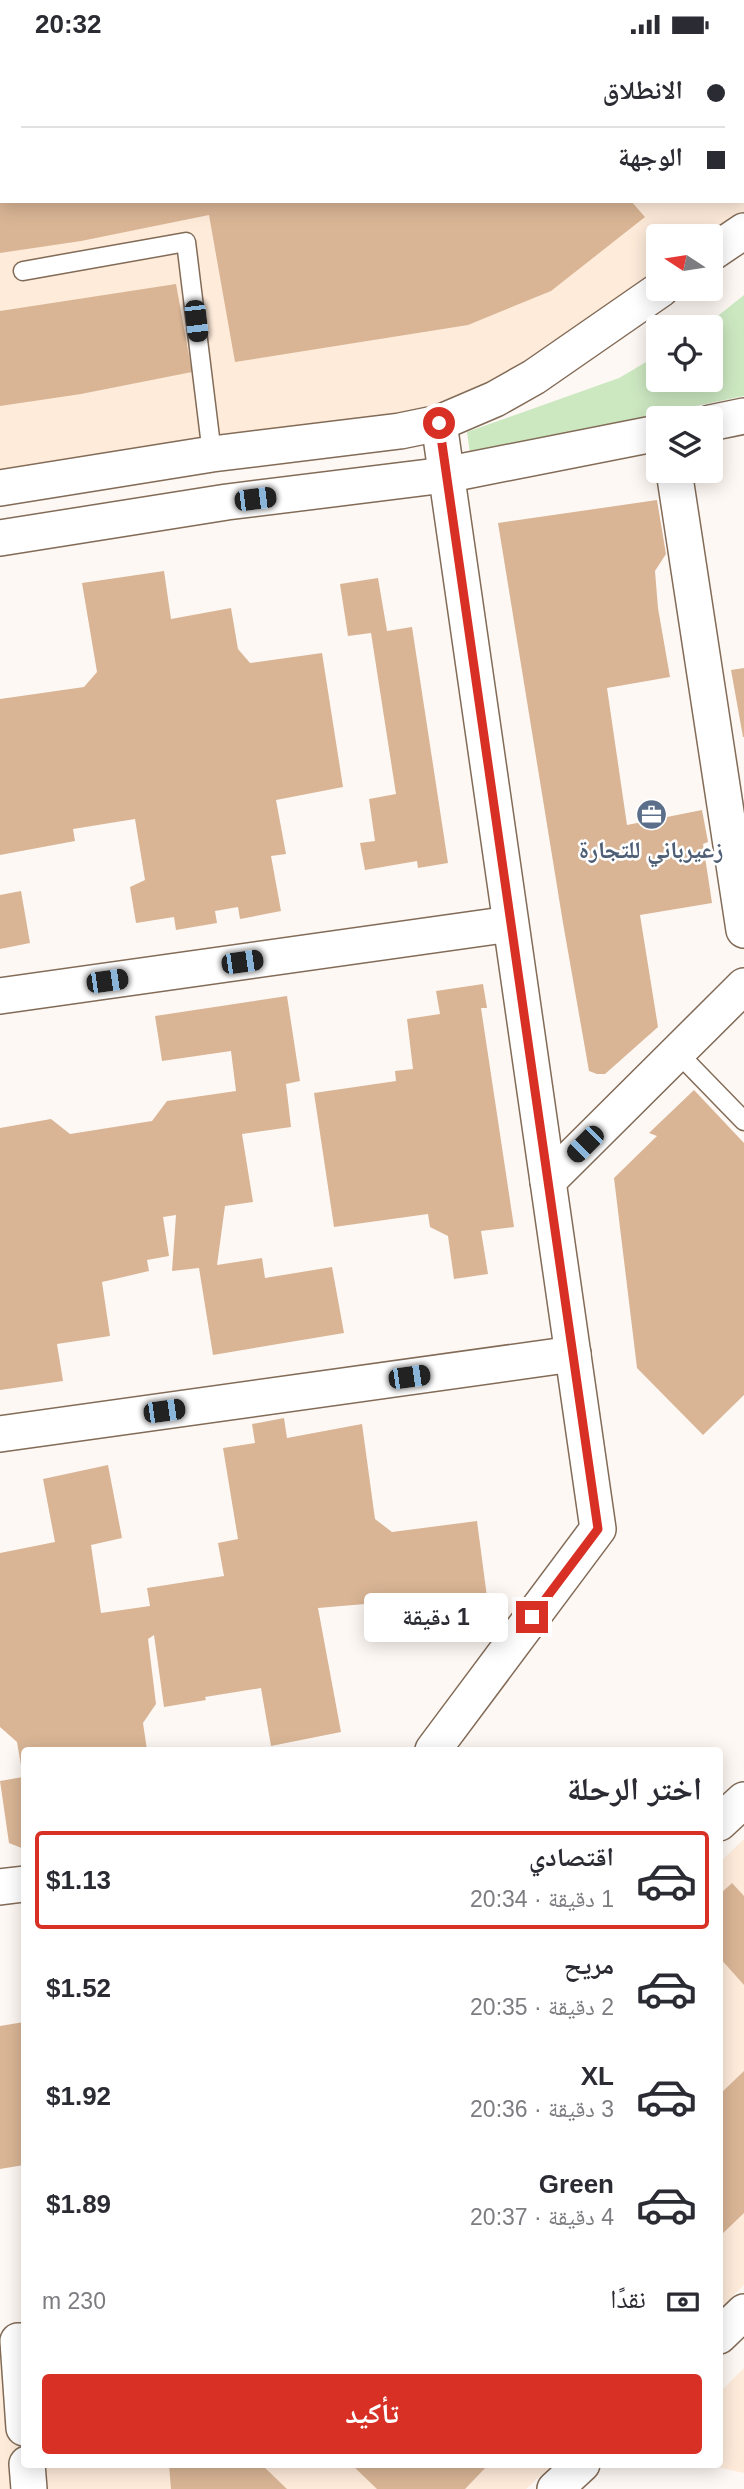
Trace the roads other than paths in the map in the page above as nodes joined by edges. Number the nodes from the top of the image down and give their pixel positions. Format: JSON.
{"nodes":[{"id":1,"x":744,"y":231,"type":"edge"},
{"id":2,"x":723,"y":245,"type":"edge"},
{"id":3,"x":23,"y":271,"type":"dead end"},
{"id":4,"x":646,"y":299,"type":"edge"},
{"id":5,"x":744,"y":416,"type":"edge"},
{"id":6,"x":723,"y":420,"type":"edge"},
{"id":7,"x":439,"y":423,"type":"junction"},
{"id":8,"x":646,"y":435,"type":"edge"},
{"id":9,"x":212,"y":454,"type":"junction"},
{"id":10,"x":445,"y":475,"type":"junction"},
{"id":11,"x":676,"y":483,"type":"edge"},
{"id":12,"x":0,"y":488,"type":"edge"},
{"id":13,"x":0,"y":538,"type":"edge"},
{"id":14,"x":510,"y":924,"type":"junction"},
{"id":15,"x":744,"y":930,"type":"edge"},
{"id":16,"x":744,"y":986,"type":"edge"},
{"id":17,"x":0,"y":996,"type":"edge"},
{"id":18,"x":677,"y":1052,"type":"junction"},
{"id":19,"x":744,"y":1121,"type":"edge"},
{"id":20,"x":548,"y":1181,"type":"junction"},
{"id":21,"x":573,"y":1354,"type":"junction"},
{"id":22,"x":0,"y":1434,"type":"edge"},
{"id":23,"x":435,"y":1747,"type":"edge"},
{"id":24,"x":744,"y":1800,"type":"edge"},
{"id":25,"x":723,"y":1819,"type":"edge"},
{"id":26,"x":21,"y":1884,"type":"edge"},
{"id":27,"x":0,"y":1887,"type":"edge"},
{"id":28,"x":744,"y":2312,"type":"edge"},
{"id":29,"x":723,"y":2332,"type":"edge"},
{"id":30,"x":14,"y":2342,"type":"edge"},
{"id":31,"x":21,"y":2402,"type":"edge"},
{"id":32,"x":27,"y":2468,"type":"edge"},
{"id":33,"x":578,"y":2468,"type":"edge"},
{"id":34,"x":29,"y":2489,"type":"edge"},
{"id":35,"x":555,"y":2489,"type":"edge"}],
"edges":[{"from":1,"to":2,"type":"street"},
{"from":3,"to":9,"type":"lane"},
{"from":4,"to":7,"type":"street"},
{"from":5,"to":6,"type":"street"},
{"from":7,"to":9,"type":"street"},
{"from":7,"to":10,"type":"street"},
{"from":8,"to":10,"type":"street"},
{"from":9,"to":12,"type":"street"},
{"from":10,"to":13,"type":"street"},
{"from":10,"to":14,"type":"street"},
{"from":11,"to":15,"type":"street"},
{"from":14,"to":17,"type":"street"},
{"from":14,"to":20,"type":"street"},
{"from":16,"to":18,"type":"street"},
{"from":18,"to":19,"type":"lane"},
{"from":18,"to":20,"type":"street"},
{"from":20,"to":21,"type":"street"},
{"from":21,"to":22,"type":"street"},
{"from":21,"to":23,"type":"street"},
{"from":24,"to":25,"type":"street"},
{"from":26,"to":27,"type":"street"},
{"from":28,"to":29,"type":"street"},
{"from":30,"to":31,"type":"street"},
{"from":32,"to":34,"type":"street"},
{"from":33,"to":35,"type":"street"}]}
